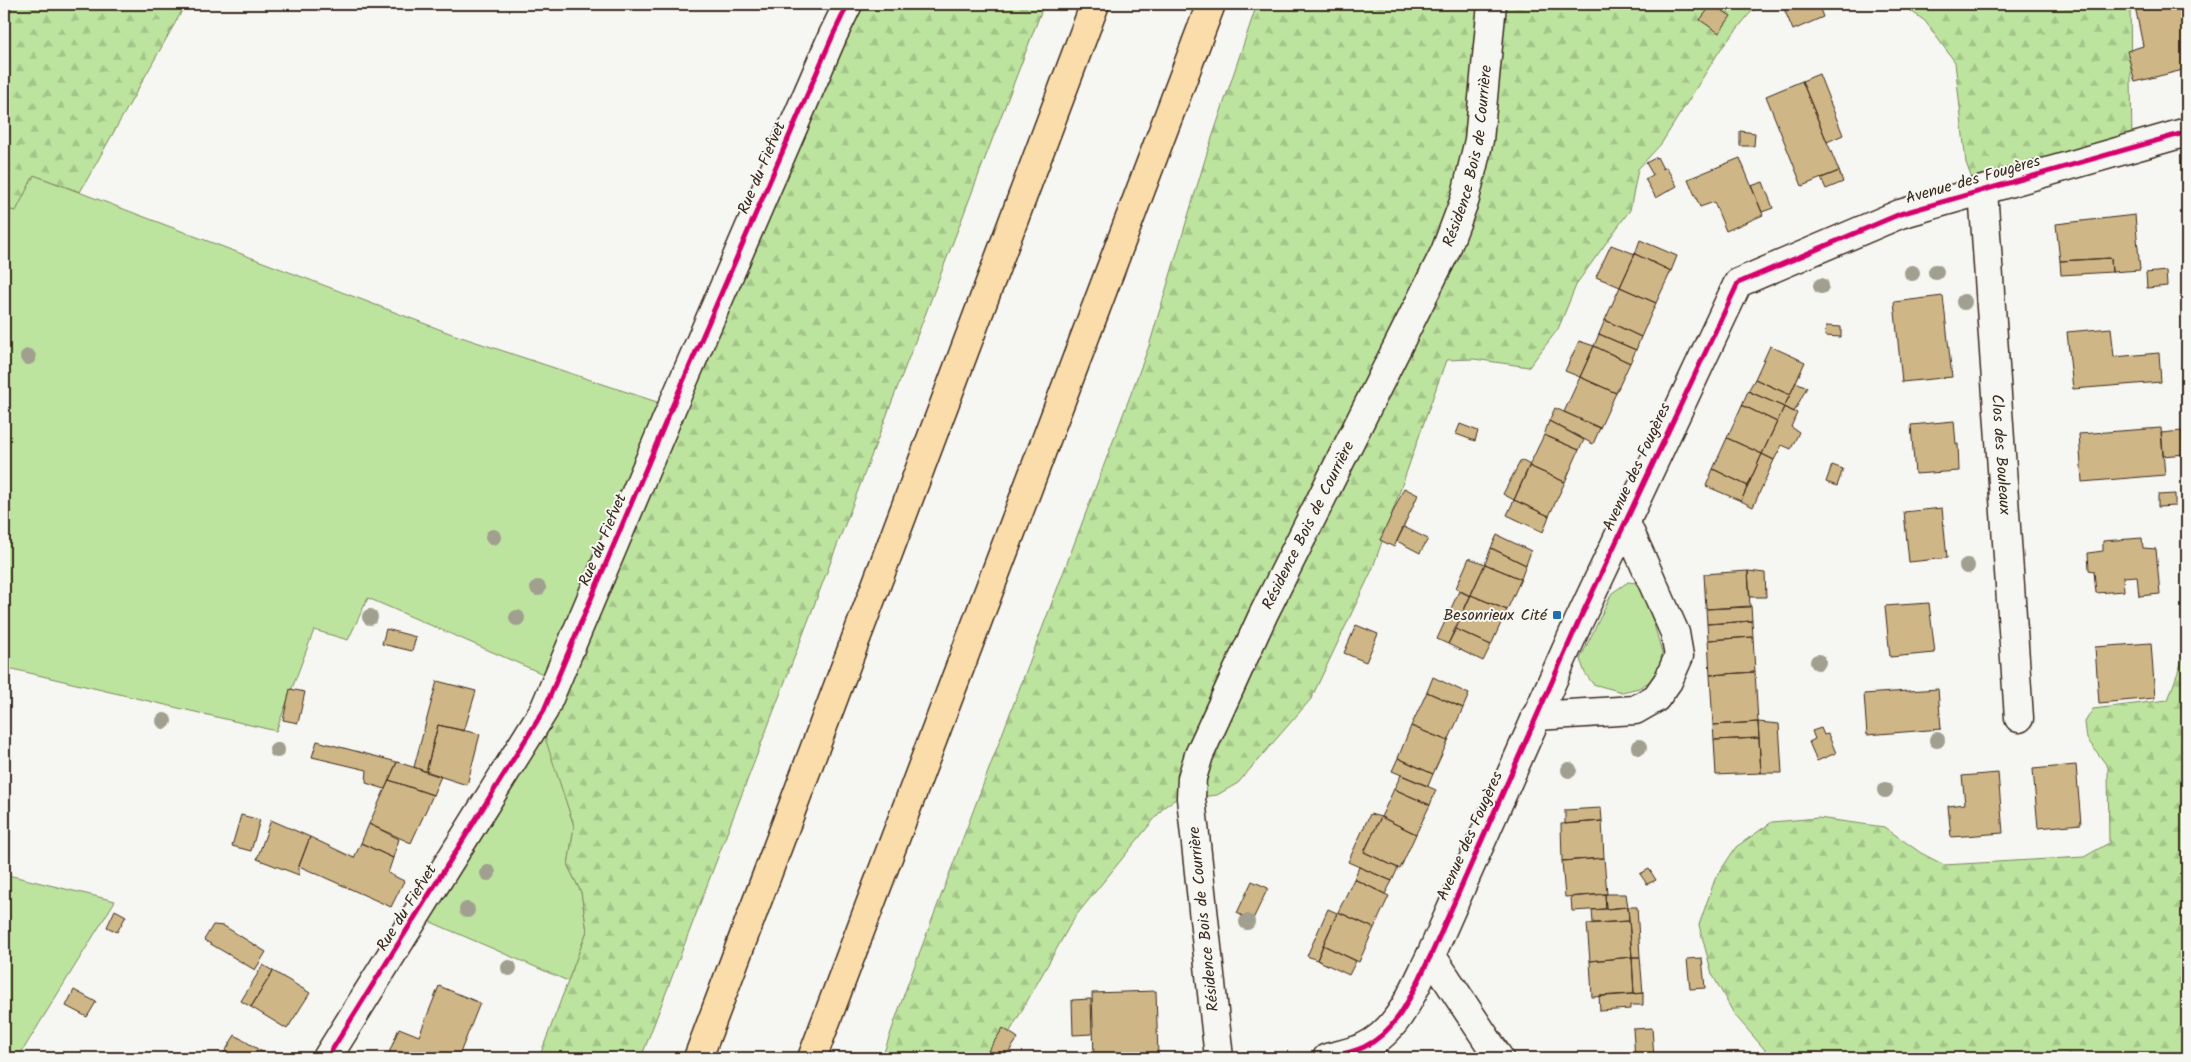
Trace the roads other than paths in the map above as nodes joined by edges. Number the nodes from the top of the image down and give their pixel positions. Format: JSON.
{"nodes":[{"id":1,"x":848,"y":4,"type":"edge"},
{"id":2,"x":1095,"y":4,"type":"edge"},
{"id":3,"x":1211,"y":4,"type":"edge"},
{"id":4,"x":1492,"y":4,"type":"edge"},
{"id":5,"x":2187,"y":132,"type":"edge"},
{"id":6,"x":1983,"y":190,"type":"junction"},
{"id":7,"x":1625,"y":521,"type":"junction"},
{"id":8,"x":1536,"y":716,"type":"junction"},
{"id":9,"x":2019,"y":718,"type":"dead end"},
{"id":10,"x":1431,"y":955,"type":"junction"},
{"id":11,"x":327,"y":1058,"type":"edge"},
{"id":12,"x":698,"y":1058,"type":"edge"},
{"id":13,"x":812,"y":1058,"type":"edge"},
{"id":14,"x":1219,"y":1058,"type":"edge"},
{"id":15,"x":1327,"y":1058,"type":"edge"},
{"id":16,"x":1499,"y":1058,"type":"edge"}],
"edges":[{"from":1,"to":11,"type":"street","name":"Rue du Fiefvet"},
{"from":2,"to":12,"type":"highway"},
{"from":3,"to":13,"type":"highway"},
{"from":4,"to":14,"type":"street","name":"Résidence Bois de Courrière"},
{"from":5,"to":6,"type":"street","name":"Avenue des Fougères"},
{"from":6,"to":7,"type":"street","name":"Avenue des Fougères"},
{"from":6,"to":9,"type":"street","name":"Clos des Bouleaux"},
{"from":7,"to":8,"type":"street","name":"Avenue des Fougères"},
{"from":7,"to":8,"type":"street","name":"Avenue des Fougères"},
{"from":8,"to":10,"type":"street","name":"Avenue des Fougères"},
{"from":10,"to":15,"type":"street","name":"Avenue des Fougères"},
{"from":10,"to":16,"type":"street"}]}
